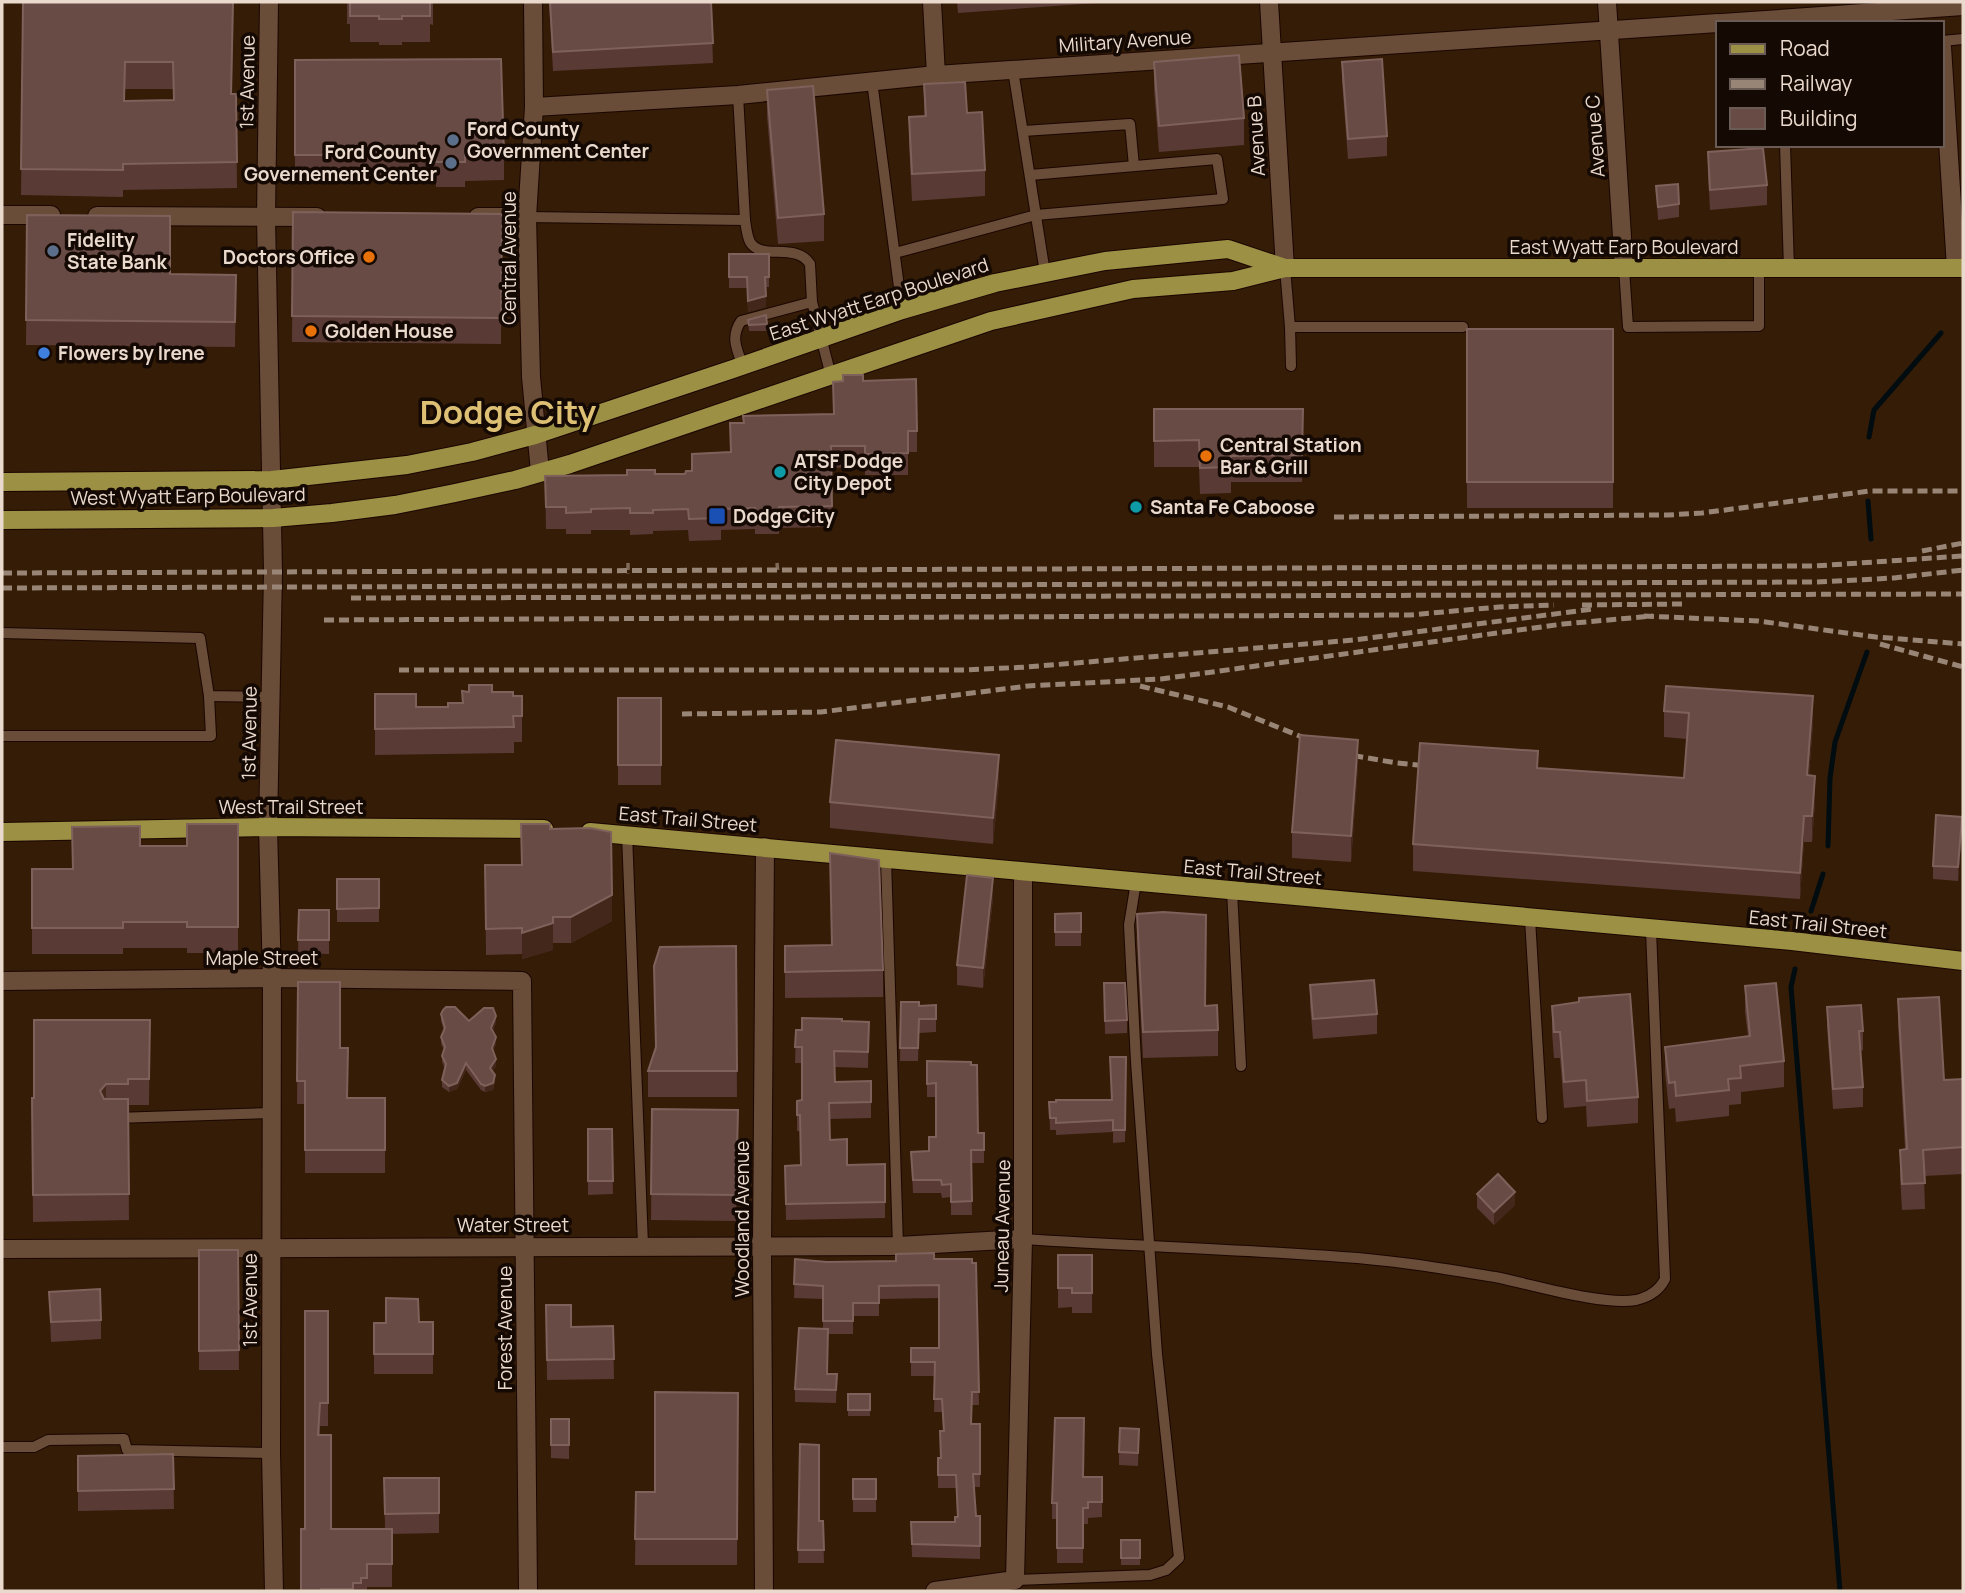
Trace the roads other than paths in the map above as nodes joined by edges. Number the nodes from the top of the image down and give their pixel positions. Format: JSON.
{"nodes":[{"id":1,"x":269,"y":2,"type":"edge"},
{"id":2,"x":533,"y":2,"type":"edge"},
{"id":3,"x":932,"y":2,"type":"edge"},
{"id":4,"x":1269,"y":2,"type":"edge"},
{"id":5,"x":1607,"y":2,"type":"edge"},
{"id":6,"x":1963,"y":6,"type":"edge"},
{"id":7,"x":1940,"y":11,"type":"edge"},
{"id":8,"x":1781,"y":21,"type":"edge"},
{"id":9,"x":1716,"y":23,"type":"edge"},
{"id":10,"x":1609,"y":30,"type":"junction"},
{"id":11,"x":1963,"y":39,"type":"edge"},
{"id":12,"x":1944,"y":41,"type":"edge"},
{"id":13,"x":1272,"y":52,"type":"junction"},
{"id":14,"x":1013,"y":71,"type":"junction"},
{"id":15,"x":1944,"y":72,"type":"edge"},
{"id":16,"x":936,"y":75,"type":"junction"},
{"id":17,"x":872,"y":82,"type":"junction"},
{"id":18,"x":738,"y":95,"type":"junction"},
{"id":19,"x":534,"y":107,"type":"junction"},
{"id":20,"x":1023,"y":131,"type":"junction"},
{"id":21,"x":1785,"y":147,"type":"edge"},
{"id":22,"x":1134,"y":166,"type":"junction"},
{"id":23,"x":1030,"y":175,"type":"junction"},
{"id":24,"x":2,"y":215,"type":"edge"},
{"id":25,"x":1036,"y":215,"type":"junction"},
{"id":26,"x":266,"y":217,"type":"junction"},
{"id":27,"x":335,"y":217,"type":"edge"},
{"id":28,"x":458,"y":217,"type":"edge"},
{"id":29,"x":527,"y":217,"type":"junction"},
{"id":30,"x":745,"y":220,"type":"junction"},
{"id":31,"x":895,"y":253,"type":"junction"},
{"id":32,"x":1285,"y":268,"type":"junction"},
{"id":33,"x":1624,"y":268,"type":"junction"},
{"id":34,"x":1759,"y":268,"type":"junction"},
{"id":35,"x":1789,"y":268,"type":"junction"},
{"id":36,"x":1960,"y":268,"type":"edge"},
{"id":37,"x":1045,"y":273,"type":"junction"},
{"id":38,"x":812,"y":302,"type":"junction"},
{"id":39,"x":902,"y":310,"type":"junction"},
{"id":40,"x":1290,"y":327,"type":"junction"},
{"id":41,"x":1463,"y":327,"type":"dead end"},
{"id":42,"x":820,"y":339,"type":"junction"},
{"id":43,"x":743,"y":366,"type":"junction"},
{"id":44,"x":1291,"y":366,"type":"dead end"},
{"id":45,"x":831,"y":376,"type":"junction"},
{"id":46,"x":535,"y":435,"type":"junction"},
{"id":47,"x":540,"y":472,"type":"junction"},
{"id":48,"x":272,"y":480,"type":"junction"},
{"id":49,"x":2,"y":482,"type":"edge"},
{"id":50,"x":273,"y":518,"type":"junction"},
{"id":51,"x":2,"y":520,"type":"edge"},
{"id":52,"x":2,"y":633,"type":"edge"},
{"id":53,"x":209,"y":696,"type":"junction"},
{"id":54,"x":271,"y":697,"type":"junction"},
{"id":55,"x":2,"y":736,"type":"edge"},
{"id":56,"x":268,"y":827,"type":"junction"},
{"id":57,"x":539,"y":829,"type":"joint"},
{"id":58,"x":2,"y":832,"type":"edge"},
{"id":59,"x":627,"y":834,"type":"junction"},
{"id":60,"x":765,"y":847,"type":"junction"},
{"id":61,"x":886,"y":859,"type":"junction"},
{"id":62,"x":1023,"y":873,"type":"junction"},
{"id":63,"x":1136,"y":882,"type":"junction"},
{"id":64,"x":1232,"y":891,"type":"junction"},
{"id":65,"x":1530,"y":919,"type":"junction"},
{"id":66,"x":1651,"y":930,"type":"junction"},
{"id":67,"x":1963,"y":961,"type":"edge"},
{"id":68,"x":272,"y":978,"type":"junction"},
{"id":69,"x":2,"y":981,"type":"edge"},
{"id":70,"x":522,"y":981,"type":"joint"},
{"id":71,"x":1241,"y":1066,"type":"dead end"},
{"id":72,"x":272,"y":1113,"type":"junction"},
{"id":73,"x":107,"y":1118,"type":"edge"},
{"id":74,"x":1542,"y":1118,"type":"dead end"},
{"id":75,"x":1023,"y":1239,"type":"junction"},
{"id":76,"x":525,"y":1245,"type":"junction"},
{"id":77,"x":643,"y":1245,"type":"junction"},
{"id":78,"x":898,"y":1246,"type":"junction"},
{"id":79,"x":271,"y":1247,"type":"junction"},
{"id":80,"x":762,"y":1247,"type":"junction"},
{"id":81,"x":1149,"y":1248,"type":"junction"},
{"id":82,"x":2,"y":1249,"type":"edge"},
{"id":83,"x":2,"y":1447,"type":"edge"},
{"id":84,"x":271,"y":1453,"type":"junction"},
{"id":85,"x":1015,"y":1580,"type":"junction"},
{"id":86,"x":274,"y":1591,"type":"edge"},
{"id":87,"x":528,"y":1591,"type":"edge"},
{"id":88,"x":764,"y":1591,"type":"edge"},
{"id":89,"x":935,"y":1591,"type":"edge"}],
"edges":[{"from":1,"to":26,"type":"street","name":"1st Avenue"},
{"from":2,"to":19,"type":"street","name":"Central Avenue"},
{"from":3,"to":16,"type":"street"},
{"from":4,"to":13,"type":"street","name":"Avenue B"},
{"from":5,"to":10,"type":"street","name":"Avenue C"},
{"from":6,"to":7,"type":"street","name":"Military Avenue"},
{"from":7,"to":8,"type":"street","name":"Military Avenue"},
{"from":9,"to":10,"type":"street","name":"Military Avenue"},
{"from":10,"to":13,"type":"street","name":"Military Avenue"},
{"from":10,"to":33,"type":"street","name":"Avenue C"},
{"from":11,"to":12,"type":"lane"},
{"from":13,"to":14,"type":"street","name":"Military Avenue"},
{"from":13,"to":32,"type":"street","name":"Avenue B"},
{"from":14,"to":16,"type":"street","name":"Military Avenue"},
{"from":14,"to":20,"type":"lane"},
{"from":15,"to":36,"type":"street"},
{"from":16,"to":17,"type":"street","name":"Military Avenue"},
{"from":17,"to":18,"type":"street","name":"Military Avenue"},
{"from":17,"to":31,"type":"lane"},
{"from":18,"to":19,"type":"street","name":"Military Avenue"},
{"from":18,"to":30,"type":"lane"},
{"from":19,"to":29,"type":"street","name":"Central Avenue"},
{"from":20,"to":22,"type":"lane"},
{"from":20,"to":23,"type":"lane"},
{"from":21,"to":35,"type":"lane"},
{"from":22,"to":23,"type":"lane"},
{"from":22,"to":25,"type":"lane"},
{"from":23,"to":25,"type":"lane"},
{"from":24,"to":26,"type":"street"},
{"from":25,"to":31,"type":"lane"},
{"from":25,"to":37,"type":"lane"},
{"from":26,"to":27,"type":"street"},
{"from":26,"to":48,"type":"street","name":"1st Avenue"},
{"from":28,"to":29,"type":"street"},
{"from":29,"to":30,"type":"lane"},
{"from":29,"to":46,"type":"street","name":"Central Avenue"},
{"from":30,"to":38,"type":"lane"},
{"from":31,"to":39,"type":"lane"},
{"from":32,"to":33,"type":"main road","name":"East Wyatt Earp Boulevard"},
{"from":32,"to":37,"type":"main road","name":"East Wyatt Earp Boulevard"},
{"from":32,"to":40,"type":"lane"},
{"from":32,"to":45,"type":"main road","name":"East Wyatt Earp Boulevard"},
{"from":33,"to":34,"type":"main road","name":"East Wyatt Earp Boulevard"},
{"from":33,"to":34,"type":"lane"},
{"from":34,"to":35,"type":"main road","name":"East Wyatt Earp Boulevard"},
{"from":35,"to":36,"type":"main road","name":"East Wyatt Earp Boulevard"},
{"from":37,"to":39,"type":"main road","name":"East Wyatt Earp Boulevard"},
{"from":38,"to":42,"type":"lane"},
{"from":38,"to":43,"type":"lane"},
{"from":39,"to":42,"type":"main road","name":"East Wyatt Earp Boulevard"},
{"from":40,"to":41,"type":"lane"},
{"from":40,"to":44,"type":"lane"},
{"from":42,"to":43,"type":"main road","name":"East Wyatt Earp Boulevard"},
{"from":42,"to":45,"type":"lane"},
{"from":43,"to":46,"type":"main road","name":"East Wyatt Earp Boulevard"},
{"from":45,"to":47,"type":"main road","name":"East Wyatt Earp Boulevard"},
{"from":46,"to":47,"type":"street","name":"Central Avenue"},
{"from":46,"to":48,"type":"main road","name":"West Wyatt Earp Boulevard"},
{"from":47,"to":50,"type":"main road","name":"West Wyatt Earp Boulevard"},
{"from":48,"to":49,"type":"main road","name":"West Wyatt Earp Boulevard"},
{"from":48,"to":50,"type":"street","name":"1st Avenue"},
{"from":50,"to":51,"type":"main road","name":"West Wyatt Earp Boulevard"},
{"from":50,"to":54,"type":"street","name":"1st Avenue"},
{"from":52,"to":53,"type":"lane"},
{"from":53,"to":54,"type":"lane"},
{"from":53,"to":55,"type":"lane"},
{"from":54,"to":56,"type":"street","name":"1st Avenue"},
{"from":56,"to":57,"type":"main road","name":"West Trail Street"},
{"from":56,"to":58,"type":"main road","name":"West Trail Street"},
{"from":56,"to":68,"type":"street","name":"1st Avenue"},
{"from":57,"to":59,"type":"main road","name":"East Trail Street"},
{"from":59,"to":60,"type":"main road","name":"East Trail Street"},
{"from":59,"to":77,"type":"lane"},
{"from":60,"to":61,"type":"main road","name":"East Trail Street"},
{"from":60,"to":80,"type":"street","name":"Woodland Avenue"},
{"from":61,"to":62,"type":"main road","name":"East Trail Street"},
{"from":61,"to":78,"type":"lane"},
{"from":62,"to":63,"type":"main road","name":"East Trail Street"},
{"from":62,"to":75,"type":"street","name":"Juneau Avenue"},
{"from":63,"to":64,"type":"main road","name":"East Trail Street"},
{"from":63,"to":81,"type":"lane"},
{"from":64,"to":65,"type":"main road","name":"East Trail Street"},
{"from":64,"to":71,"type":"lane"},
{"from":65,"to":66,"type":"main road","name":"East Trail Street"},
{"from":65,"to":74,"type":"lane"},
{"from":66,"to":67,"type":"main road","name":"East Trail Street"},
{"from":66,"to":81,"type":"lane"},
{"from":68,"to":69,"type":"street","name":"Maple Street"},
{"from":68,"to":70,"type":"street","name":"Maple Street"},
{"from":68,"to":72,"type":"street","name":"1st Avenue"},
{"from":70,"to":76,"type":"street","name":"Forest Avenue"},
{"from":72,"to":73,"type":"lane"},
{"from":72,"to":79,"type":"street","name":"1st Avenue"},
{"from":75,"to":78,"type":"street","name":"Water Street"},
{"from":75,"to":81,"type":"lane"},
{"from":75,"to":85,"type":"street","name":"Juneau Avenue"},
{"from":76,"to":77,"type":"street","name":"Water Street"},
{"from":76,"to":79,"type":"street","name":"Water Street"},
{"from":76,"to":87,"type":"street","name":"Forest Avenue"},
{"from":77,"to":80,"type":"street","name":"Water Street"},
{"from":78,"to":80,"type":"street","name":"Water Street"},
{"from":79,"to":82,"type":"street","name":"Water Street"},
{"from":79,"to":84,"type":"street","name":"1st Avenue"},
{"from":80,"to":88,"type":"street","name":"Woodland Avenue"},
{"from":81,"to":85,"type":"lane"},
{"from":83,"to":84,"type":"lane"},
{"from":84,"to":86,"type":"street","name":"1st Avenue"},
{"from":85,"to":89,"type":"street"}]}
